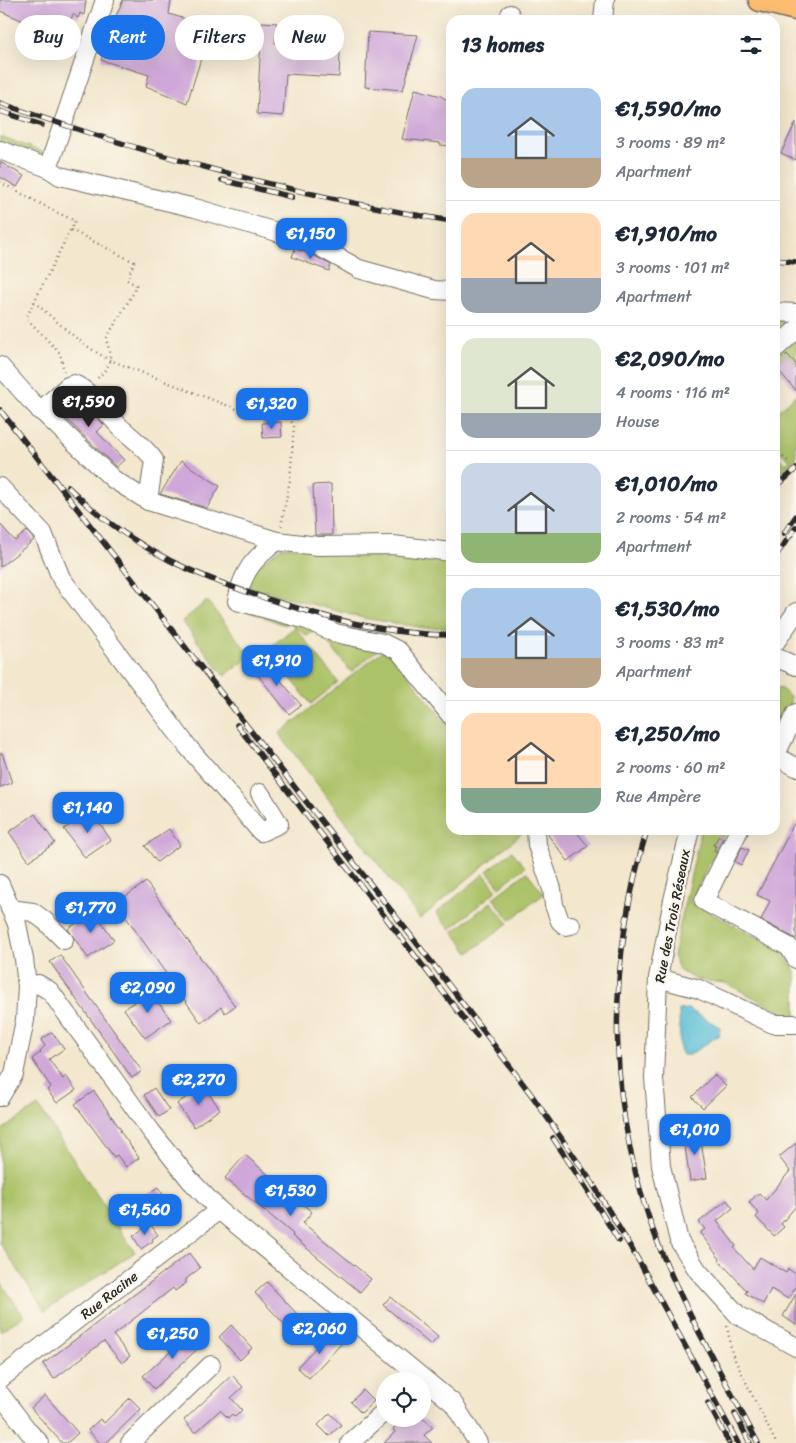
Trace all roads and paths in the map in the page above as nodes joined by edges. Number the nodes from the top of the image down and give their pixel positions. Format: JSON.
{"nodes":[{"id":1,"x":105,"y":0,"type":"edge"},
{"id":2,"x":605,"y":0,"type":"edge"},
{"id":3,"x":760,"y":0,"type":"edge"},
{"id":4,"x":796,"y":9,"type":"edge"},
{"id":5,"x":604,"y":15,"type":"edge"},
{"id":6,"x":0,"y":150,"type":"edge"},
{"id":7,"x":48,"y":168,"type":"junction"},
{"id":8,"x":0,"y":182,"type":"edge"},
{"id":9,"x":71,"y":230,"type":"junction"},
{"id":10,"x":446,"y":291,"type":"edge"},
{"id":11,"x":34,"y":302,"type":"junction"},
{"id":12,"x":780,"y":312,"type":"edge"},
{"id":13,"x":796,"y":313,"type":"edge"},
{"id":14,"x":796,"y":330,"type":"edge"},
{"id":15,"x":780,"y":344,"type":"edge"},
{"id":16,"x":110,"y":360,"type":"junction"},
{"id":17,"x":0,"y":366,"type":"edge"},
{"id":18,"x":63,"y":377,"type":"dead end"},
{"id":19,"x":86,"y":392,"type":"junction"},
{"id":20,"x":40,"y":411,"type":"junction"},
{"id":21,"x":780,"y":455,"type":"edge"},
{"id":22,"x":788,"y":462,"type":"dead end"},
{"id":23,"x":0,"y":487,"type":"edge"},
{"id":24,"x":148,"y":501,"type":"junction"},
{"id":25,"x":277,"y":541,"type":"junction"},
{"id":26,"x":446,"y":551,"type":"edge"},
{"id":27,"x":796,"y":612,"type":"edge"},
{"id":28,"x":780,"y":636,"type":"edge"},
{"id":29,"x":780,"y":659,"type":"edge"},
{"id":30,"x":796,"y":666,"type":"edge"},
{"id":31,"x":446,"y":710,"type":"edge"},
{"id":32,"x":796,"y":713,"type":"edge"},
{"id":33,"x":780,"y":746,"type":"edge"},
{"id":34,"x":780,"y":759,"type":"edge"},
{"id":35,"x":796,"y":767,"type":"edge"},
{"id":36,"x":260,"y":792,"type":"dead end"},
{"id":37,"x":536,"y":835,"type":"edge"},
{"id":38,"x":689,"y":835,"type":"edge"},
{"id":39,"x":737,"y":835,"type":"edge"},
{"id":40,"x":0,"y":884,"type":"edge"},
{"id":41,"x":5,"y":904,"type":"edge"},
{"id":42,"x":571,"y":925,"type":"dead end"},
{"id":43,"x":64,"y":940,"type":"dead end"},
{"id":44,"x":796,"y":959,"type":"edge"},
{"id":45,"x":658,"y":978,"type":"junction"},
{"id":46,"x":26,"y":986,"type":"junction"},
{"id":47,"x":796,"y":1024,"type":"edge"},
{"id":48,"x":0,"y":1097,"type":"edge"},
{"id":49,"x":219,"y":1210,"type":"junction"},
{"id":50,"x":728,"y":1304,"type":"junction"},
{"id":51,"x":796,"y":1347,"type":"edge"},
{"id":52,"x":210,"y":1365,"type":"dead end"},
{"id":53,"x":412,"y":1372,"type":"edge"},
{"id":54,"x":0,"y":1380,"type":"edge"},
{"id":55,"x":431,"y":1387,"type":"edge"},
{"id":56,"x":0,"y":1394,"type":"edge"},
{"id":57,"x":376,"y":1419,"type":"edge"},
{"id":58,"x":40,"y":1443,"type":"edge"},
{"id":59,"x":130,"y":1443,"type":"edge"},
{"id":60,"x":350,"y":1443,"type":"edge"},
{"id":61,"x":478,"y":1443,"type":"edge"},
{"id":62,"x":776,"y":1443,"type":"edge"}],
"edges":[{"from":1,"to":7,"type":"street"},
{"from":2,"to":5,"type":"street"},
{"from":3,"to":4,"type":"main road"},
{"from":6,"to":7,"type":"street"},
{"from":7,"to":10,"type":"street"},
{"from":8,"to":9,"type":"path"},
{"from":9,"to":11,"type":"path"},
{"from":9,"to":16,"type":"path"},
{"from":11,"to":16,"type":"path"},
{"from":11,"to":18,"type":"path"},
{"from":12,"to":13,"type":"street"},
{"from":14,"to":15,"type":"street"},
{"from":16,"to":19,"type":"path"},
{"from":16,"to":25,"type":"path"},
{"from":17,"to":20,"type":"street"},
{"from":19,"to":20,"type":"street"},
{"from":19,"to":24,"type":"street"},
{"from":20,"to":24,"type":"street"},
{"from":21,"to":22,"type":"path"},
{"from":23,"to":36,"type":"street"},
{"from":24,"to":25,"type":"street"},
{"from":25,"to":26,"type":"street"},
{"from":25,"to":31,"type":"street"},
{"from":27,"to":28,"type":"street"},
{"from":29,"to":30,"type":"street"},
{"from":32,"to":33,"type":"street"},
{"from":34,"to":35,"type":"street"},
{"from":37,"to":42,"type":"street"},
{"from":38,"to":45,"type":"street","name":"Rue des Trois Réseaux"},
{"from":39,"to":44,"type":"street"},
{"from":40,"to":41,"type":"street"},
{"from":41,"to":43,"type":"street"},
{"from":41,"to":46,"type":"street"},
{"from":45,"to":47,"type":"street"},
{"from":45,"to":50,"type":"street","name":"Rue des Trois Réseaux"},
{"from":46,"to":48,"type":"street"},
{"from":46,"to":49,"type":"street"},
{"from":49,"to":53,"type":"street"},
{"from":49,"to":54,"type":"street","name":"Rue Racine"},
{"from":50,"to":51,"type":"street","name":"Rue des Trois Réseaux"},
{"from":50,"to":62,"type":"path"},
{"from":52,"to":59,"type":"street"},
{"from":55,"to":61,"type":"street"},
{"from":56,"to":58,"type":"street"},
{"from":57,"to":60,"type":"street"}]}
